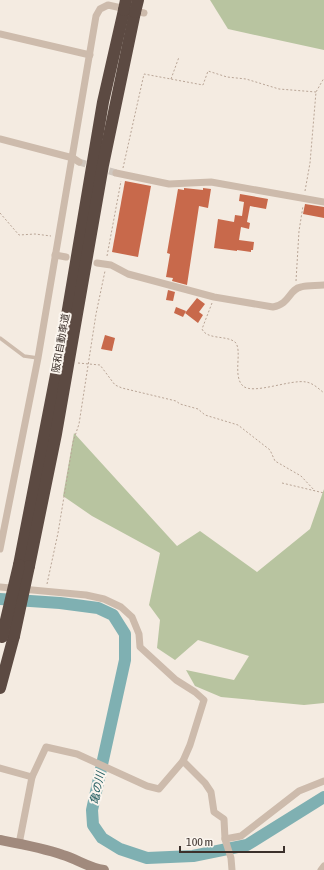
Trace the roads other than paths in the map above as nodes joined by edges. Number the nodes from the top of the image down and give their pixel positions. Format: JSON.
{"nodes":[{"id":1,"x":129,"y":6,"type":"edge"},
{"id":2,"x":0,"y":34,"type":"edge"},
{"id":3,"x":90,"y":55,"type":"junction"},
{"id":4,"x":0,"y":139,"type":"edge"},
{"id":5,"x":76,"y":160,"type":"junction"},
{"id":6,"x":116,"y":173,"type":"tunnel mouth"},
{"id":7,"x":324,"y":202,"type":"edge"},
{"id":8,"x":55,"y":255,"type":"junction"},
{"id":9,"x":66,"y":256,"type":"dead end"},
{"id":10,"x":97,"y":263,"type":"dead end"},
{"id":11,"x":324,"y":285,"type":"edge"},
{"id":12,"x":0,"y":338,"type":"edge"},
{"id":13,"x":38,"y":358,"type":"junction"},
{"id":14,"x":2,"y":528,"type":"edge"},
{"id":15,"x":0,"y":549,"type":"edge"},
{"id":16,"x":24,"y":565,"type":"junction"},
{"id":17,"x":0,"y":587,"type":"edge"},
{"id":18,"x":1,"y":640,"type":"edge"},
{"id":19,"x":0,"y":688,"type":"edge"},
{"id":20,"x":183,"y":761,"type":"junction"},
{"id":21,"x":0,"y":768,"type":"edge"},
{"id":22,"x":32,"y":777,"type":"junction"},
{"id":23,"x":324,"y":781,"type":"edge"},
{"id":24,"x":225,"y":838,"type":"junction"},
{"id":25,"x":0,"y":840,"type":"edge"},
{"id":26,"x":19,"y":844,"type":"junction"},
{"id":27,"x":324,"y":866,"type":"edge"},
{"id":28,"x":104,"y":870,"type":"edge"},
{"id":29,"x":232,"y":870,"type":"edge"},
{"id":30,"x":321,"y":870,"type":"edge"}],
"edges":[{"from":1,"to":3,"type":"street"},
{"from":1,"to":16,"type":"highway","name":"阪和自動車道"},
{"from":2,"to":3,"type":"street"},
{"from":3,"to":5,"type":"street"},
{"from":4,"to":5,"type":"street"},
{"from":5,"to":8,"type":"street"},
{"from":6,"to":7,"type":"street"},
{"from":8,"to":9,"type":"street"},
{"from":8,"to":13,"type":"street"},
{"from":10,"to":11,"type":"street"},
{"from":12,"to":13,"type":"lane"},
{"from":13,"to":14,"type":"street"},
{"from":14,"to":15,"type":"street"},
{"from":16,"to":18,"type":"highway","name":"阪和自動車道","bridge":true},
{"from":16,"to":19,"type":"highway","name":"阪和自動車道","bridge":true},
{"from":17,"to":20,"type":"street"},
{"from":20,"to":22,"type":"street"},
{"from":20,"to":24,"type":"street"},
{"from":21,"to":22,"type":"street"},
{"from":22,"to":26,"type":"street"},
{"from":23,"to":24,"type":"street"},
{"from":24,"to":29,"type":"street"},
{"from":25,"to":26,"type":"main road"},
{"from":26,"to":28,"type":"main road"},
{"from":27,"to":30,"type":"street"}]}
